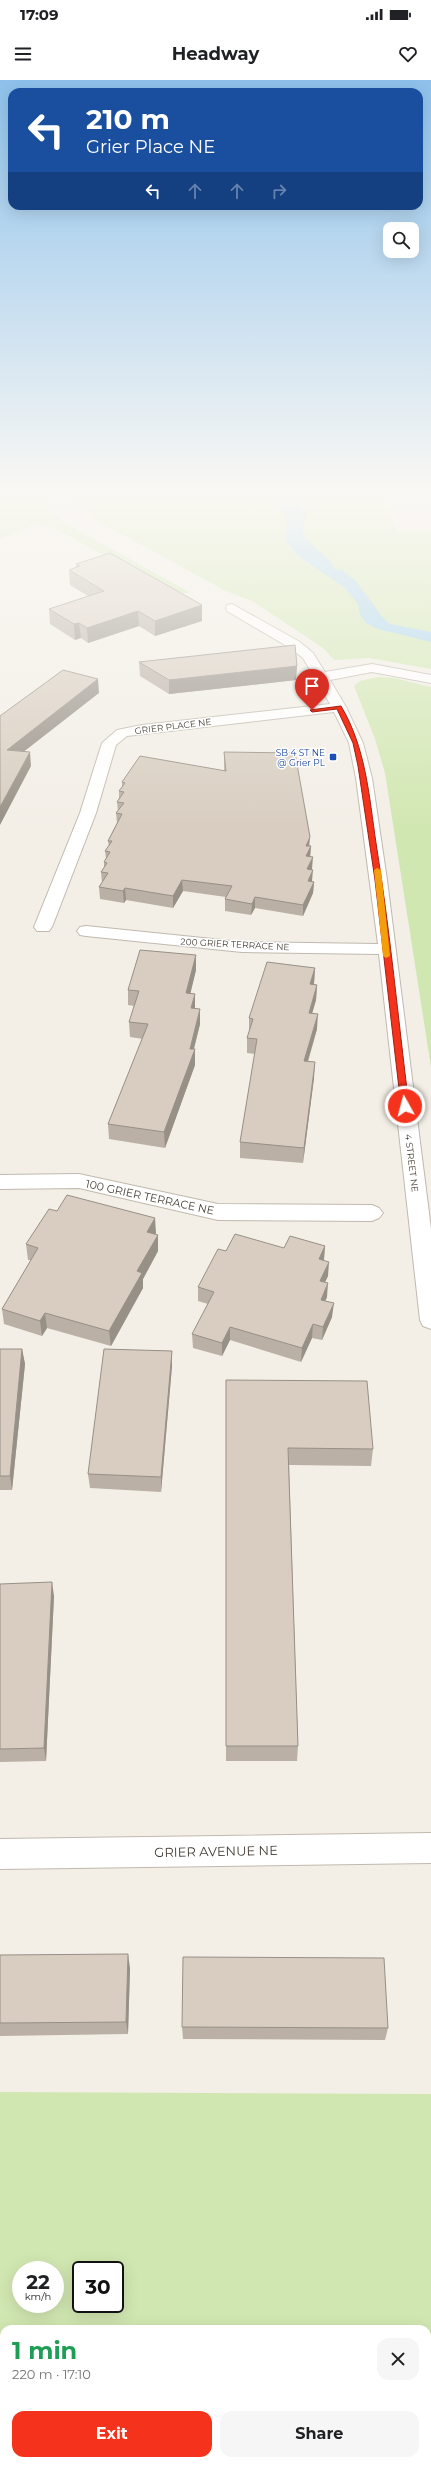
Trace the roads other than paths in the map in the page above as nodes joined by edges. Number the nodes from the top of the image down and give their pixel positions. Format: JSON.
{"nodes":[{"id":1,"x":232,"y":608,"type":"dead end"},
{"id":2,"x":323,"y":677,"type":"junction"},
{"id":3,"x":431,"y":678,"type":"edge"},
{"id":4,"x":339,"y":707,"type":"junction"},
{"id":5,"x":43,"y":927,"type":"dead end"},
{"id":6,"x":86,"y":931,"type":"dead end"},
{"id":7,"x":385,"y":949,"type":"junction"},
{"id":8,"x":0,"y":1182,"type":"edge"},
{"id":9,"x":372,"y":1213,"type":"dead end"},
{"id":10,"x":431,"y":1320,"type":"edge"},
{"id":11,"x":431,"y":1848,"type":"edge"},
{"id":12,"x":0,"y":1854,"type":"edge"}],
"edges":[{"from":1,"to":2,"type":"street","name":"4 STREET NE"},
{"from":2,"to":3,"type":"street"},
{"from":2,"to":4,"type":"street","name":"4 STREET NE"},
{"from":4,"to":5,"type":"street","name":"GRIER PLACE NE"},
{"from":4,"to":7,"type":"street","name":"4 STREET NE"},
{"from":6,"to":7,"type":"street","name":"200 GRIER TERRACE NE"},
{"from":7,"to":10,"type":"street","name":"4 STREET NE"},
{"from":8,"to":9,"type":"street","name":"100 GRIER TERRACE NE"},
{"from":11,"to":12,"type":"street","name":"GRIER AVENUE NE"}]}
